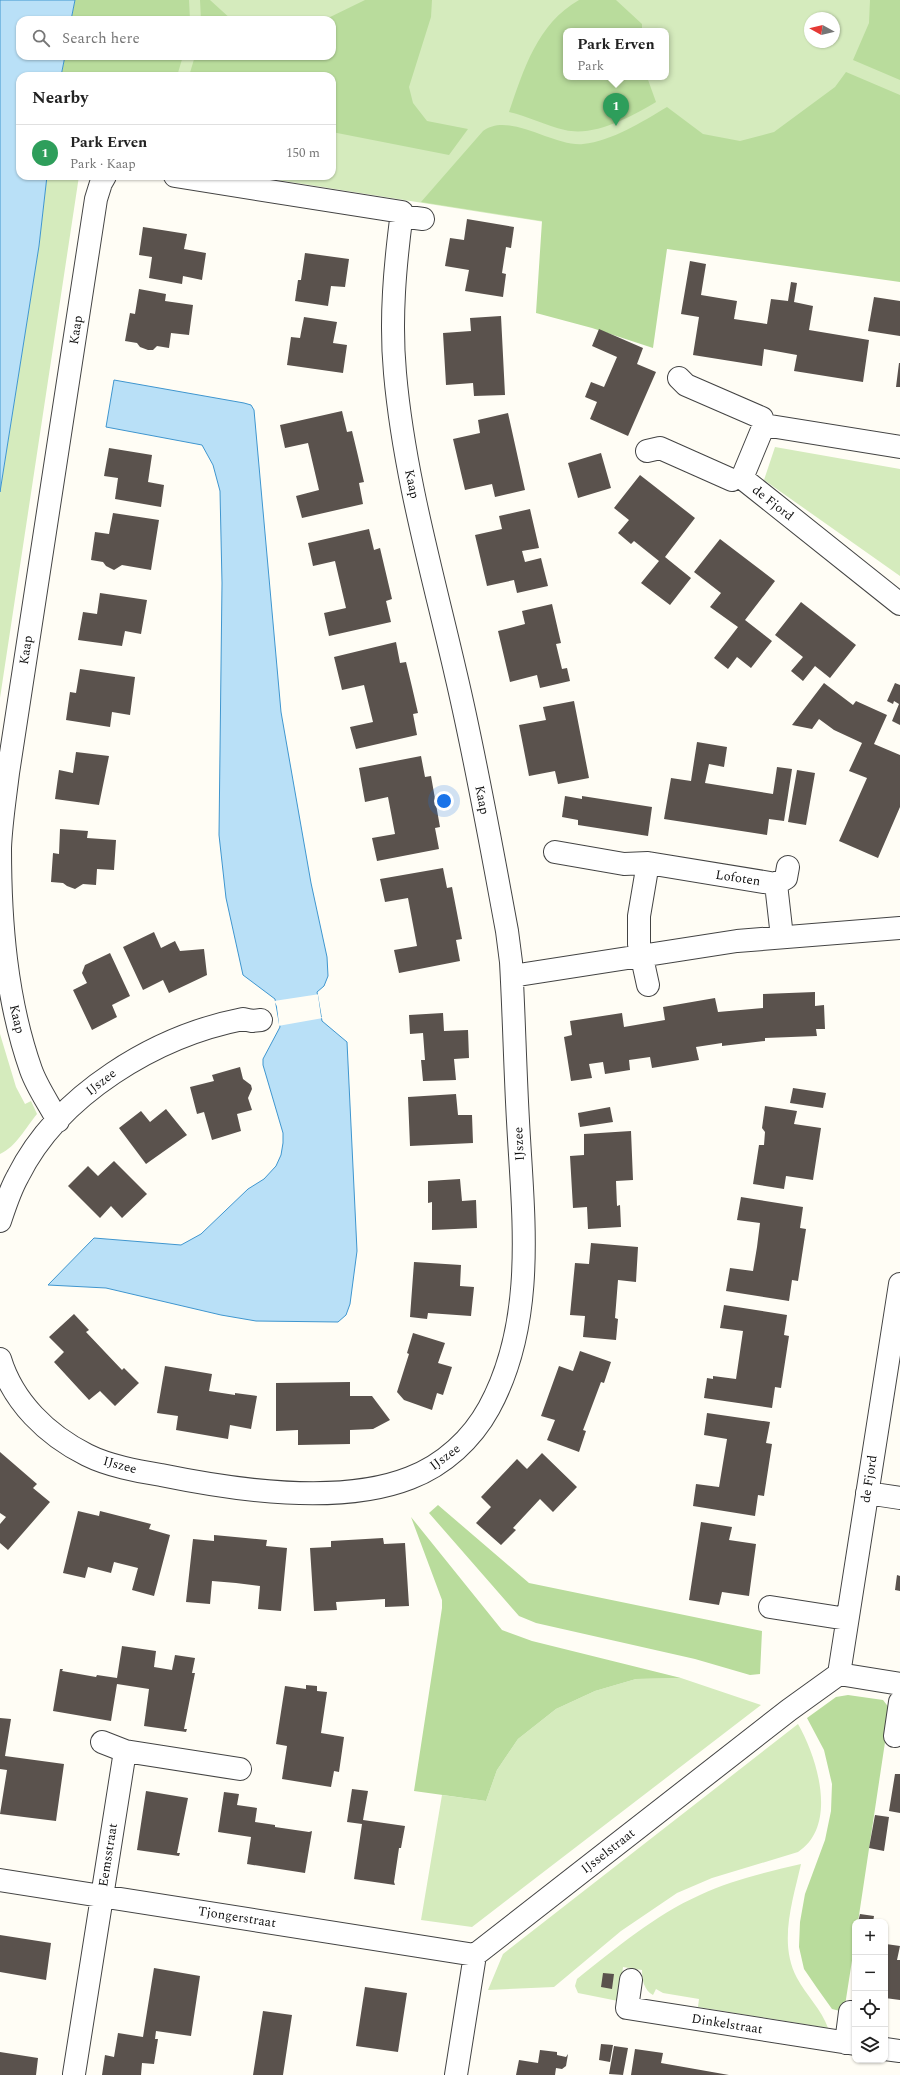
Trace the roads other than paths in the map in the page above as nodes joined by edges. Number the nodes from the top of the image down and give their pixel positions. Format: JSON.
{"nodes":[{"id":1,"x":103,"y":180,"type":"edge"},
{"id":2,"x":200,"y":180,"type":"edge"},
{"id":3,"x":401,"y":216,"type":"junction"},
{"id":4,"x":423,"y":219,"type":"dead end"},
{"id":5,"x":683,"y":377,"type":"dead end"},
{"id":6,"x":764,"y":415,"type":"junction"},
{"id":7,"x":900,"y":446,"type":"edge"},
{"id":8,"x":651,"y":457,"type":"dead end"},
{"id":9,"x":732,"y":484,"type":"junction"},
{"id":10,"x":900,"y":604,"type":"edge"},
{"id":11,"x":555,"y":852,"type":"dead end"},
{"id":12,"x":648,"y":864,"type":"junction"},
{"id":13,"x":900,"y":928,"type":"edge"},
{"id":14,"x":782,"y":937,"type":"junction"},
{"id":15,"x":641,"y":956,"type":"junction"},
{"id":16,"x":512,"y":976,"type":"junction"},
{"id":17,"x":648,"y":985,"type":"dead end"},
{"id":18,"x":261,"y":1020,"type":"dead end"},
{"id":19,"x":58,"y":1121,"type":"junction"},
{"id":20,"x":0,"y":1221,"type":"edge"},
{"id":21,"x":900,"y":1284,"type":"edge"},
{"id":22,"x":0,"y":1359,"type":"edge"},
{"id":23,"x":867,"y":1493,"type":"junction"},
{"id":24,"x":900,"y":1498,"type":"edge"},
{"id":25,"x":770,"y":1607,"type":"dead end"},
{"id":26,"x":847,"y":1619,"type":"junction"},
{"id":27,"x":839,"y":1674,"type":"junction"},
{"id":28,"x":900,"y":1684,"type":"edge"},
{"id":29,"x":900,"y":1702,"type":"edge"},
{"id":30,"x":895,"y":1736,"type":"dead end"},
{"id":31,"x":102,"y":1742,"type":"dead end"},
{"id":32,"x":124,"y":1751,"type":"junction"},
{"id":33,"x":241,"y":1771,"type":"dead end"},
{"id":34,"x":0,"y":1880,"type":"edge"},
{"id":35,"x":102,"y":1896,"type":"junction"},
{"id":36,"x":475,"y":1955,"type":"junction"},
{"id":37,"x":631,"y":1980,"type":"dead end"},
{"id":38,"x":850,"y":2012,"type":"dead end"},
{"id":39,"x":850,"y":2043,"type":"edge"},
{"id":40,"x":888,"y":2049,"type":"edge"},
{"id":41,"x":900,"y":2051,"type":"edge"},
{"id":42,"x":74,"y":2074,"type":"dead end"},
{"id":43,"x":456,"y":2075,"type":"edge"}],
"edges":[{"from":1,"to":19,"type":"street","name":"Kaap"},
{"from":2,"to":3,"type":"street"},
{"from":3,"to":4,"type":"street"},
{"from":3,"to":16,"type":"street","name":"Kaap"},
{"from":5,"to":6,"type":"street"},
{"from":6,"to":7,"type":"street"},
{"from":6,"to":9,"type":"street","name":"de Fjord"},
{"from":8,"to":9,"type":"street"},
{"from":9,"to":10,"type":"street","name":"de Fjord"},
{"from":11,"to":12,"type":"street","name":"Lofoten"},
{"from":12,"to":14,"type":"street","name":"Lofoten"},
{"from":12,"to":15,"type":"street"},
{"from":13,"to":14,"type":"street"},
{"from":14,"to":15,"type":"street"},
{"from":15,"to":16,"type":"street"},
{"from":15,"to":17,"type":"street"},
{"from":16,"to":22,"type":"street","name":"IJszee"},
{"from":18,"to":19,"type":"street","name":"IJszee"},
{"from":19,"to":20,"type":"street","name":"IJszee"},
{"from":21,"to":23,"type":"street","name":"de Fjord"},
{"from":23,"to":24,"type":"street"},
{"from":23,"to":26,"type":"street","name":"de Fjord"},
{"from":25,"to":26,"type":"street"},
{"from":26,"to":27,"type":"street","name":"de Fjord"},
{"from":27,"to":28,"type":"street"},
{"from":27,"to":36,"type":"street","name":"IJsselstraat"},
{"from":29,"to":30,"type":"street"},
{"from":31,"to":32,"type":"street"},
{"from":32,"to":33,"type":"street"},
{"from":32,"to":35,"type":"street","name":"Eemsstraat"},
{"from":34,"to":35,"type":"street","name":"Tjongerstraat"},
{"from":35,"to":36,"type":"street","name":"Tjongerstraat"},
{"from":35,"to":42,"type":"street","name":"Eemsstraat"},
{"from":36,"to":43,"type":"street"},
{"from":37,"to":39,"type":"street","name":"Dinkelstraat"},
{"from":38,"to":39,"type":"street"},
{"from":40,"to":41,"type":"street"}]}
